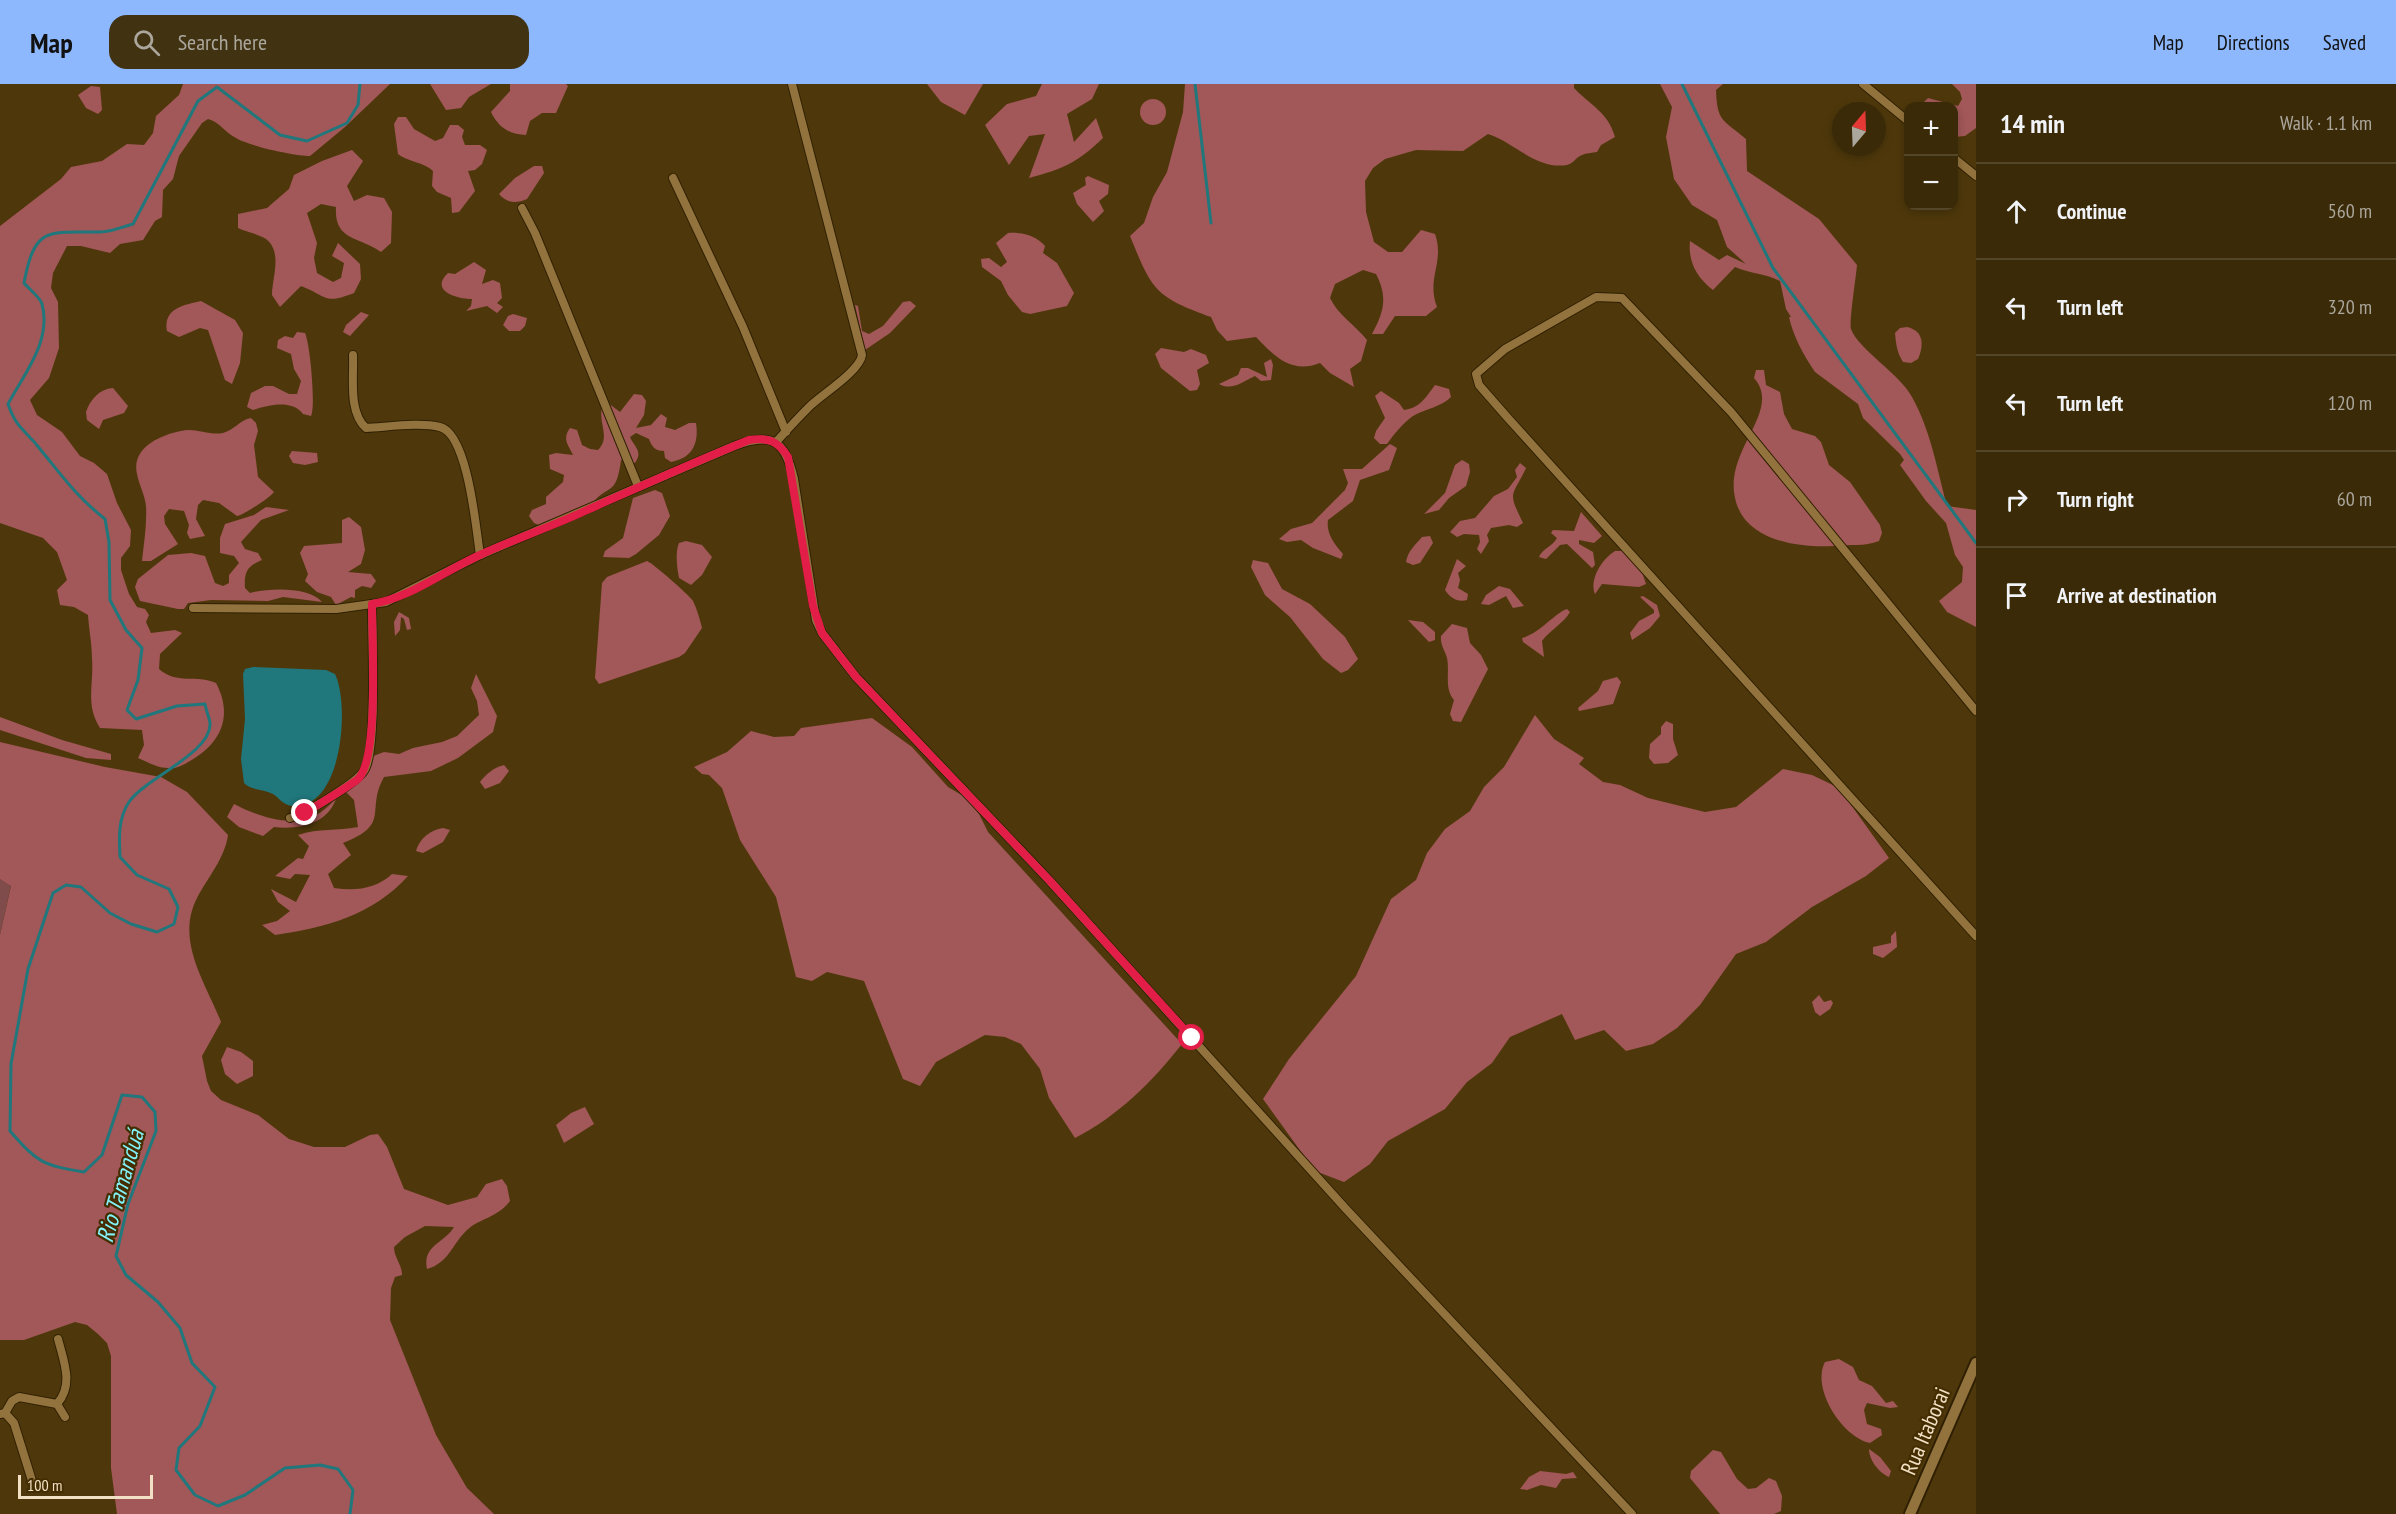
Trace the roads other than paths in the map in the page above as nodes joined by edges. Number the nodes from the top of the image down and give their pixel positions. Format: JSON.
{"nodes":[{"id":1,"x":792,"y":84,"type":"edge"},
{"id":2,"x":1863,"y":84,"type":"edge"},
{"id":3,"x":1904,"y":117,"type":"edge"},
{"id":4,"x":1958,"y":162,"type":"edge"},
{"id":5,"x":1976,"y":176,"type":"edge"},
{"id":6,"x":673,"y":177,"type":"dead end"},
{"id":7,"x":522,"y":208,"type":"dead end"},
{"id":8,"x":353,"y":355,"type":"dead end"},
{"id":9,"x":786,"y":432,"type":"junction"},
{"id":10,"x":776,"y":442,"type":"junction"},
{"id":11,"x":638,"y":486,"type":"junction"},
{"id":12,"x":480,"y":555,"type":"junction"},
{"id":13,"x":372,"y":604,"type":"junction"},
{"id":14,"x":193,"y":608,"type":"dead end"},
{"id":15,"x":1976,"y":711,"type":"edge"},
{"id":16,"x":290,"y":818,"type":"dead end"},
{"id":17,"x":1974,"y":931,"type":"edge"},
{"id":18,"x":58,"y":1339,"type":"dead end"},
{"id":19,"x":1976,"y":1363,"type":"edge"},
{"id":20,"x":57,"y":1404,"type":"junction"},
{"id":21,"x":2,"y":1414,"type":"edge"},
{"id":22,"x":65,"y":1417,"type":"dead end"},
{"id":23,"x":34,"y":1487,"type":"dead end"},
{"id":24,"x":1632,"y":1514,"type":"edge"},
{"id":25,"x":1910,"y":1514,"type":"edge"}],
"edges":[{"from":1,"to":9,"type":"street"},
{"from":2,"to":3,"type":"street"},
{"from":4,"to":5,"type":"street"},
{"from":6,"to":9,"type":"street"},
{"from":7,"to":11,"type":"street"},
{"from":8,"to":12,"type":"street"},
{"from":9,"to":10,"type":"street"},
{"from":10,"to":11,"type":"street"},
{"from":10,"to":24,"type":"street"},
{"from":11,"to":12,"type":"street"},
{"from":12,"to":13,"type":"street"},
{"from":13,"to":14,"type":"street"},
{"from":13,"to":16,"type":"street"},
{"from":15,"to":17,"type":"street"},
{"from":18,"to":20,"type":"street"},
{"from":19,"to":25,"type":"street","name":"Rua Itaborai"},
{"from":20,"to":21,"type":"street"},
{"from":20,"to":22,"type":"street"},
{"from":21,"to":23,"type":"street"}]}
